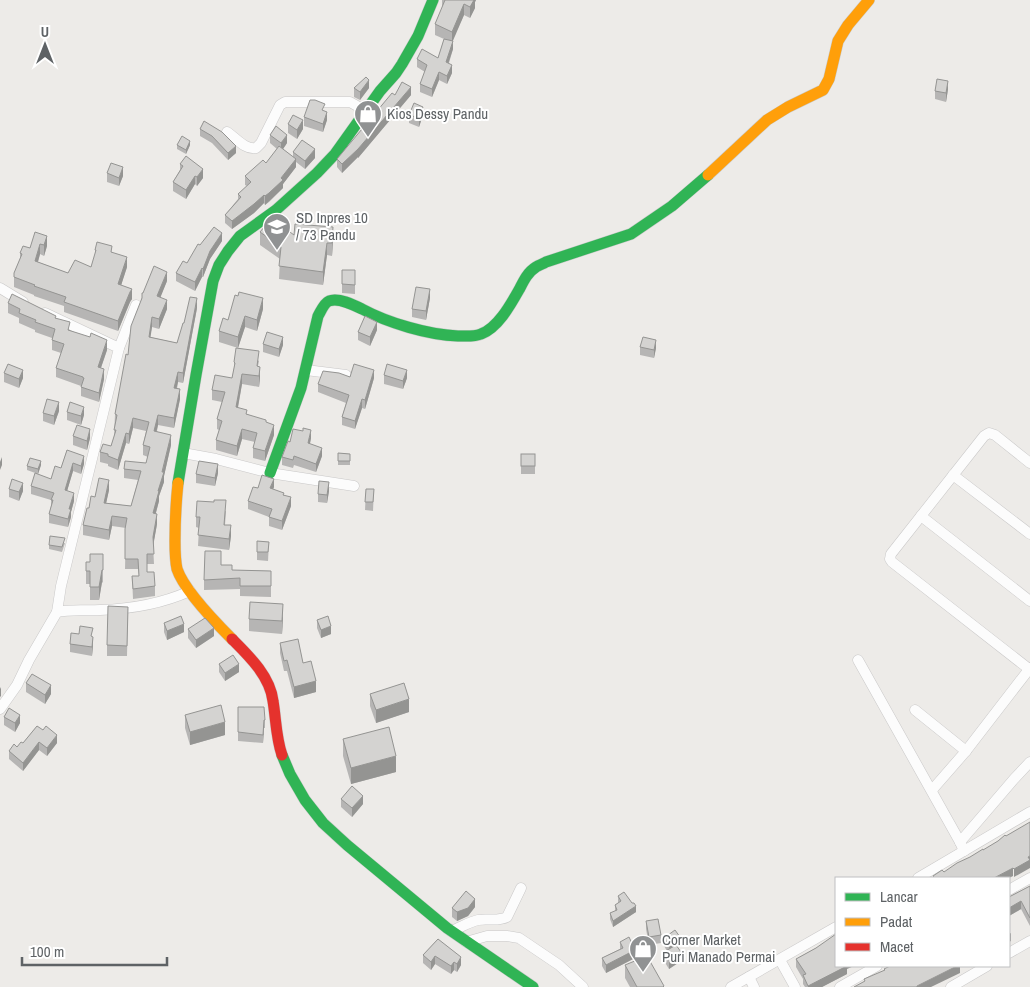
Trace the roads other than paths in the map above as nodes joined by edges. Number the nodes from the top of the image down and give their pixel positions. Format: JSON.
{"nodes":[{"id":1,"x":434,"y":0,"type":"edge"},
{"id":2,"x":869,"y":0,"type":"edge"},
{"id":3,"x":366,"y":111,"type":"junction"},
{"id":4,"x":227,"y":132,"type":"dead end"},
{"id":5,"x":0,"y":288,"type":"edge"},
{"id":6,"x":136,"y":305,"type":"dead end"},
{"id":7,"x":120,"y":348,"type":"junction"},
{"id":8,"x":306,"y":370,"type":"junction"},
{"id":9,"x":346,"y":374,"type":"edge"},
{"id":10,"x":183,"y":453,"type":"junction"},
{"id":11,"x":1030,"y":463,"type":"edge"},
{"id":12,"x":270,"y":472,"type":"junction"},
{"id":13,"x":953,"y":475,"type":"junction"},
{"id":14,"x":354,"y":486,"type":"dead end"},
{"id":15,"x":920,"y":516,"type":"junction"},
{"id":16,"x":1030,"y":534,"type":"edge"},
{"id":17,"x":190,"y":590,"type":"junction"},
{"id":18,"x":1030,"y":601,"type":"edge"},
{"id":19,"x":58,"y":612,"type":"junction"},
{"id":20,"x":858,"y":660,"type":"dead end"},
{"id":21,"x":1029,"y":669,"type":"edge"},
{"id":22,"x":0,"y":709,"type":"edge"},
{"id":23,"x":915,"y":710,"type":"dead end"},
{"id":24,"x":966,"y":751,"type":"junction"},
{"id":25,"x":1030,"y":762,"type":"edge"},
{"id":26,"x":932,"y":790,"type":"junction"},
{"id":27,"x":1030,"y":812,"type":"edge"},
{"id":28,"x":962,"y":846,"type":"junction"},
{"id":29,"x":919,"y":877,"type":"edge"},
{"id":30,"x":1030,"y":878,"type":"edge"},
{"id":31,"x":521,"y":888,"type":"dead end"},
{"id":32,"x":1010,"y":889,"type":"edge"},
{"id":33,"x":835,"y":928,"type":"edge"},
{"id":34,"x":451,"y":931,"type":"junction"},
{"id":35,"x":1030,"y":941,"type":"edge"},
{"id":36,"x":466,"y":942,"type":"junction"},
{"id":37,"x":1010,"y":952,"type":"edge"},
{"id":38,"x":780,"y":960,"type":"junction"},
{"id":39,"x":875,"y":967,"type":"edge"},
{"id":40,"x":965,"y":967,"type":"edge"},
{"id":41,"x":985,"y":967,"type":"edge"},
{"id":42,"x":970,"y":976,"type":"junction"},
{"id":43,"x":749,"y":977,"type":"junction"},
{"id":44,"x":533,"y":987,"type":"edge"},
{"id":45,"x":583,"y":987,"type":"edge"},
{"id":46,"x":731,"y":987,"type":"edge"},
{"id":47,"x":754,"y":987,"type":"edge"},
{"id":48,"x":794,"y":987,"type":"edge"},
{"id":49,"x":840,"y":987,"type":"edge"},
{"id":50,"x":951,"y":987,"type":"edge"}],
"edges":[{"from":1,"to":3,"type":"main road"},
{"from":2,"to":8,"type":"main road"},
{"from":3,"to":4,"type":"street"},
{"from":3,"to":10,"type":"main road"},
{"from":5,"to":7,"type":"street"},
{"from":6,"to":7,"type":"street"},
{"from":7,"to":19,"type":"street"},
{"from":8,"to":9,"type":"street"},
{"from":8,"to":12,"type":"main road"},
{"from":10,"to":12,"type":"street"},
{"from":10,"to":17,"type":"main road"},
{"from":11,"to":13,"type":"street"},
{"from":12,"to":14,"type":"street"},
{"from":13,"to":15,"type":"street"},
{"from":13,"to":16,"type":"street"},
{"from":15,"to":18,"type":"street"},
{"from":15,"to":21,"type":"street"},
{"from":17,"to":19,"type":"street"},
{"from":17,"to":34,"type":"main road"},
{"from":19,"to":22,"type":"street"},
{"from":20,"to":26,"type":"street"},
{"from":21,"to":24,"type":"street"},
{"from":23,"to":24,"type":"street"},
{"from":24,"to":26,"type":"street"},
{"from":25,"to":28,"type":"street"},
{"from":26,"to":28,"type":"street"},
{"from":27,"to":28,"type":"street"},
{"from":28,"to":29,"type":"street"},
{"from":30,"to":32,"type":"street"},
{"from":31,"to":34,"type":"street"},
{"from":33,"to":38,"type":"street"},
{"from":34,"to":36,"type":"main road"},
{"from":35,"to":37,"type":"street"},
{"from":36,"to":44,"type":"main road"},
{"from":36,"to":45,"type":"street"},
{"from":38,"to":43,"type":"street"},
{"from":38,"to":48,"type":"street"},
{"from":39,"to":49,"type":"street"},
{"from":40,"to":42,"type":"street"},
{"from":41,"to":42,"type":"street"},
{"from":42,"to":50,"type":"street"},
{"from":43,"to":46,"type":"street"},
{"from":43,"to":47,"type":"street"}]}
